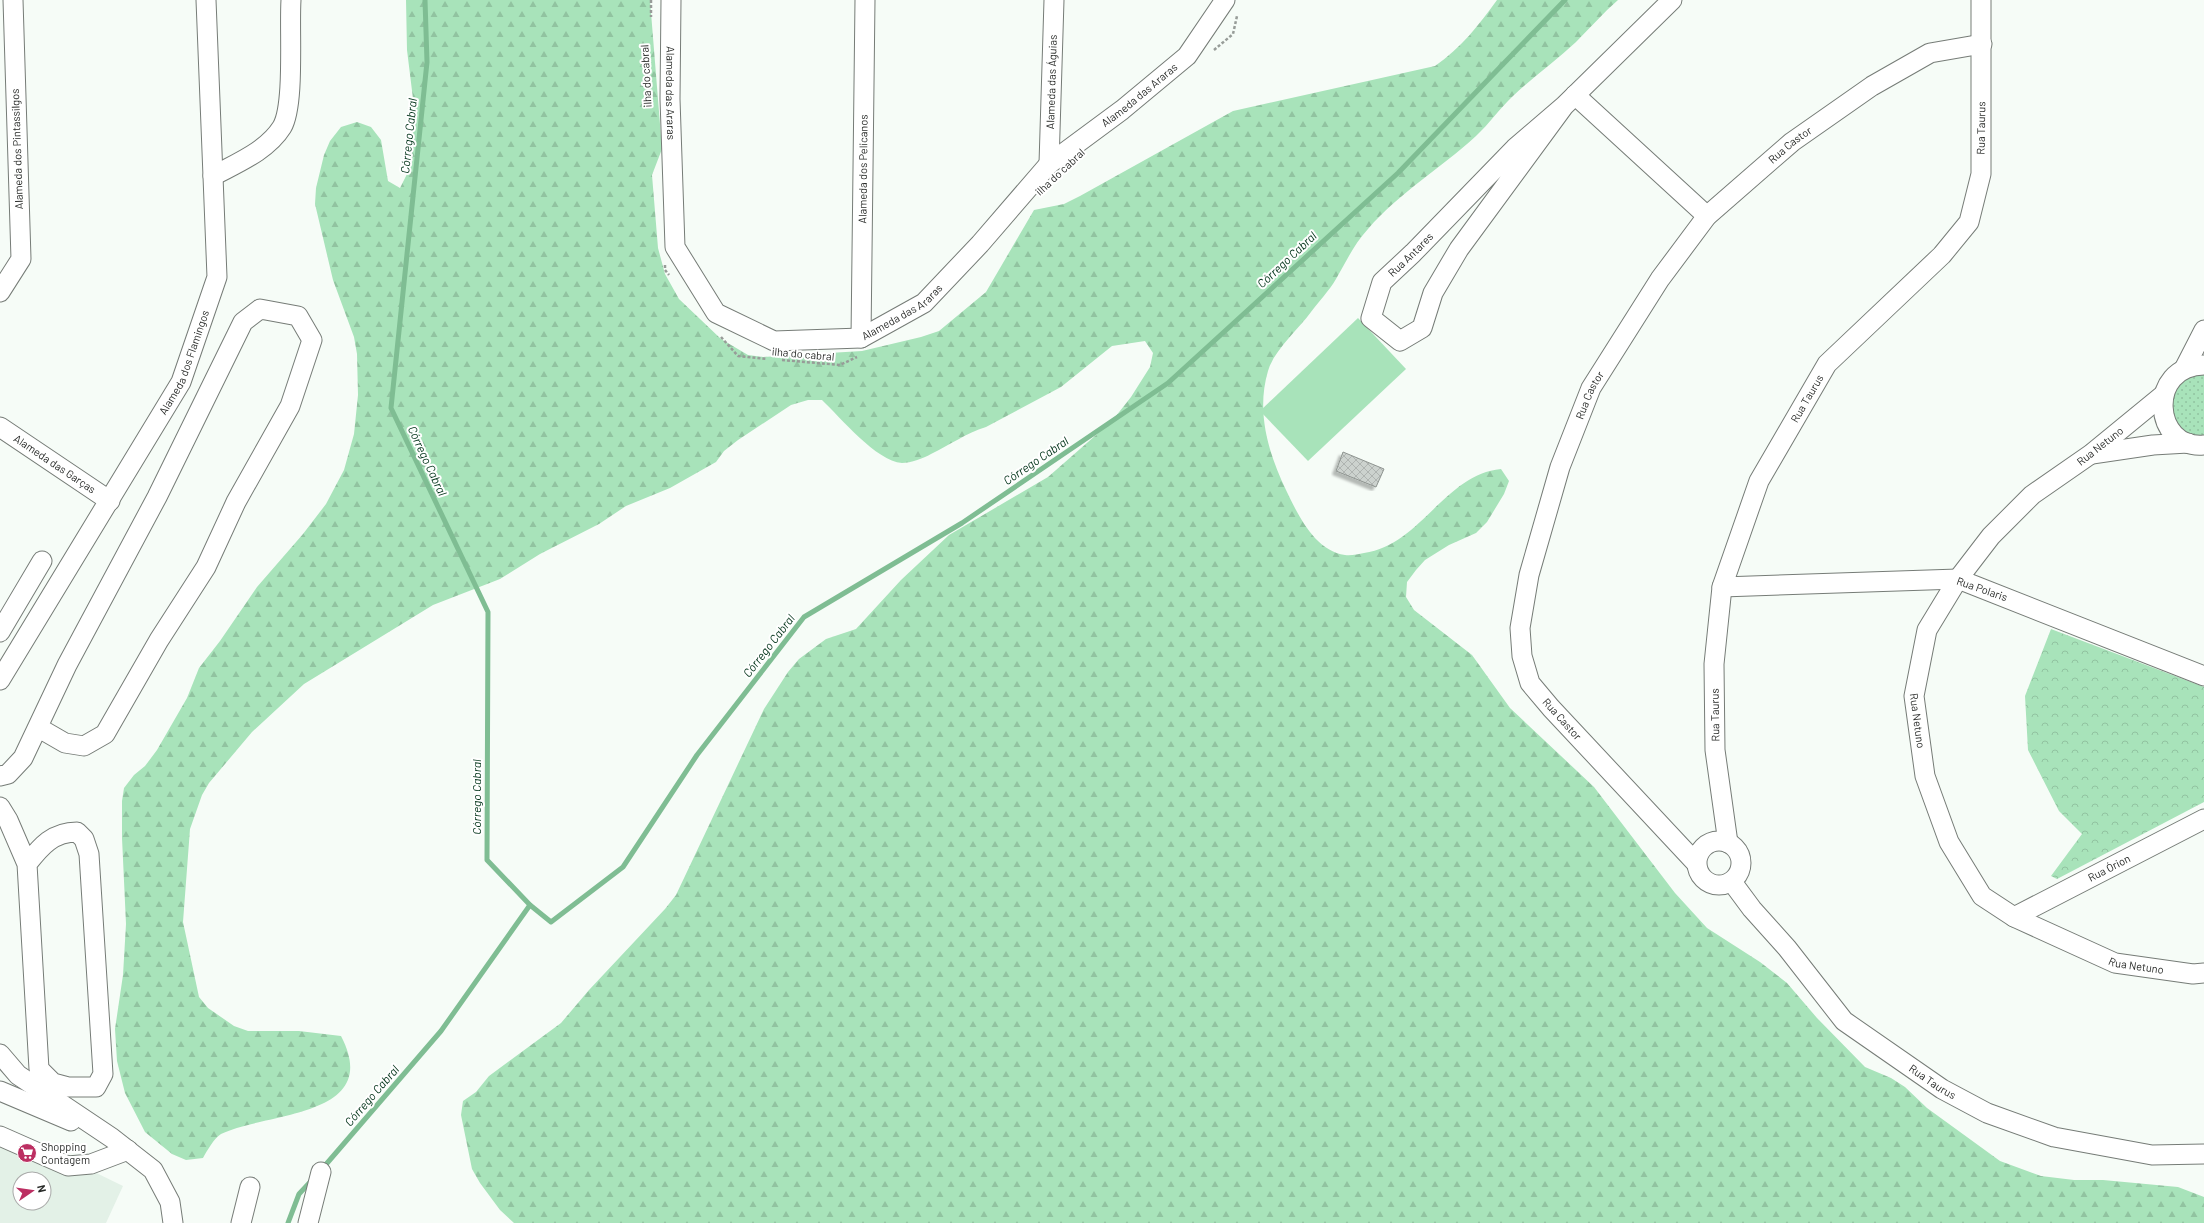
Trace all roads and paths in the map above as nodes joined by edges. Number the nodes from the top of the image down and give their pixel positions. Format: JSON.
{"nodes":[{"id":1,"x":13,"y":0,"type":"edge"},
{"id":2,"x":206,"y":0,"type":"edge"},
{"id":3,"x":291,"y":0,"type":"edge"},
{"id":4,"x":651,"y":0,"type":"edge"},
{"id":5,"x":671,"y":0,"type":"edge"},
{"id":6,"x":865,"y":0,"type":"edge"},
{"id":7,"x":1054,"y":0,"type":"edge"},
{"id":8,"x":1225,"y":0,"type":"edge"},
{"id":9,"x":1672,"y":0,"type":"edge"},
{"id":10,"x":1981,"y":0,"type":"edge"},
{"id":11,"x":1238,"y":14,"type":"dead end"},
{"id":12,"x":652,"y":25,"type":"dead end"},
{"id":13,"x":1982,"y":44,"type":"junction"},
{"id":14,"x":1209,"y":54,"type":"dead end"},
{"id":15,"x":1570,"y":101,"type":"junction"},
{"id":16,"x":1049,"y":164,"type":"junction"},
{"id":17,"x":213,"y":176,"type":"junction"},
{"id":18,"x":1707,"y":216,"type":"junction"},
{"id":19,"x":665,"y":262,"type":"dead end"},
{"id":20,"x":670,"y":275,"type":"dead end"},
{"id":21,"x":0,"y":292,"type":"edge"},
{"id":22,"x":2204,"y":330,"type":"edge"},
{"id":23,"x":718,"y":333,"type":"dead end"},
{"id":24,"x":861,"y":347,"type":"junction"},
{"id":25,"x":770,"y":359,"type":"dead end"},
{"id":26,"x":777,"y":360,"type":"dead end"},
{"id":27,"x":2204,"y":365,"type":"edge"},
{"id":28,"x":2184,"y":369,"type":"junction"},
{"id":29,"x":2163,"y":395,"type":"junction"},
{"id":30,"x":0,"y":427,"type":"edge"},
{"id":31,"x":2196,"y":444,"type":"edge"},
{"id":32,"x":2091,"y":454,"type":"junction"},
{"id":33,"x":110,"y":501,"type":"junction"},
{"id":34,"x":42,"y":561,"type":"dead end"},
{"id":35,"x":1958,"y":579,"type":"junction"},
{"id":36,"x":1722,"y":587,"type":"junction"},
{"id":37,"x":0,"y":632,"type":"edge"},
{"id":38,"x":2204,"y":676,"type":"edge"},
{"id":39,"x":0,"y":680,"type":"edge"},
{"id":40,"x":39,"y":728,"type":"junction"},
{"id":41,"x":0,"y":776,"type":"edge"},
{"id":42,"x":0,"y":807,"type":"edge"},
{"id":43,"x":2204,"y":819,"type":"edge"},
{"id":44,"x":1728,"y":843,"type":"junction"},
{"id":45,"x":1696,"y":863,"type":"junction"},
{"id":46,"x":27,"y":864,"type":"junction"},
{"id":47,"x":1732,"y":882,"type":"junction"},
{"id":48,"x":2014,"y":917,"type":"junction"},
{"id":49,"x":2204,"y":972,"type":"edge"},
{"id":50,"x":0,"y":1054,"type":"edge"},
{"id":51,"x":0,"y":1091,"type":"edge"},
{"id":52,"x":0,"y":1136,"type":"edge"},
{"id":53,"x":112,"y":1138,"type":"junction"},
{"id":54,"x":128,"y":1150,"type":"junction"},
{"id":55,"x":2204,"y":1154,"type":"edge"},
{"id":56,"x":321,"y":1172,"type":"dead end"},
{"id":57,"x":250,"y":1187,"type":"dead end"},
{"id":58,"x":173,"y":1223,"type":"edge"},
{"id":59,"x":241,"y":1223,"type":"edge"},
{"id":60,"x":308,"y":1223,"type":"edge"}],
"edges":[{"from":1,"to":21,"type":"street","name":"Alameda dos Pintassilgos"},
{"from":2,"to":17,"type":"street","name":"Alameda dos Flamingos"},
{"from":3,"to":17,"type":"street"},
{"from":4,"to":12,"type":"path"},
{"from":5,"to":24,"type":"street","name":"Alameda das Araras"},
{"from":6,"to":24,"type":"street","name":"Alameda dos Pelicanos"},
{"from":7,"to":16,"type":"street","name":"Alameda das Águias"},
{"from":8,"to":16,"type":"street","name":"Alameda das Araras"},
{"from":9,"to":15,"type":"street","name":"Rua Antares"},
{"from":10,"to":13,"type":"street","name":"Rua Taurus"},
{"from":11,"to":14,"type":"path"},
{"from":13,"to":18,"type":"street","name":"Rua Castor"},
{"from":13,"to":36,"type":"street","name":"Rua Taurus"},
{"from":15,"to":15,"type":"street","name":"Rua Antares"},
{"from":15,"to":18,"type":"street"},
{"from":16,"to":24,"type":"street","name":"Alameda das Araras"},
{"from":17,"to":33,"type":"street","name":"Alameda dos Flamingos"},
{"from":18,"to":45,"type":"street","name":"Rua Castor"},
{"from":19,"to":20,"type":"path"},
{"from":22,"to":28,"type":"street"},
{"from":23,"to":25,"type":"path","name":"ilha do cabral"},
{"from":24,"to":26,"type":"path","name":"ilha do cabral"},
{"from":27,"to":28,"type":"street"},
{"from":28,"to":29,"type":"street"},
{"from":29,"to":31,"type":"street"},
{"from":29,"to":32,"type":"street","name":"Rua Netuno"},
{"from":30,"to":33,"type":"street","name":"Alameda das Garças"},
{"from":31,"to":32,"type":"street"},
{"from":32,"to":35,"type":"street","name":"Rua Netuno"},
{"from":33,"to":39,"type":"street","name":"Alameda dos Flamingos"},
{"from":34,"to":37,"type":"street"},
{"from":35,"to":36,"type":"street","name":"Rua Polaris"},
{"from":35,"to":38,"type":"street","name":"Rua Polaris"},
{"from":35,"to":48,"type":"street","name":"Rua Netuno"},
{"from":36,"to":44,"type":"street","name":"Rua Taurus"},
{"from":40,"to":40,"type":"street"},
{"from":40,"to":41,"type":"street"},
{"from":42,"to":46,"type":"street"},
{"from":43,"to":48,"type":"street","name":"Rua Órion"},
{"from":44,"to":45,"type":"street"},
{"from":44,"to":47,"type":"street"},
{"from":45,"to":47,"type":"street"},
{"from":46,"to":46,"type":"street"},
{"from":47,"to":55,"type":"street","name":"Rua Taurus"},
{"from":48,"to":49,"type":"street","name":"Rua Netuno"},
{"from":50,"to":53,"type":"street"},
{"from":51,"to":53,"type":"street"},
{"from":52,"to":54,"type":"street"},
{"from":53,"to":54,"type":"street"},
{"from":54,"to":58,"type":"street"},
{"from":56,"to":60,"type":"street"},
{"from":57,"to":59,"type":"street"}]}
